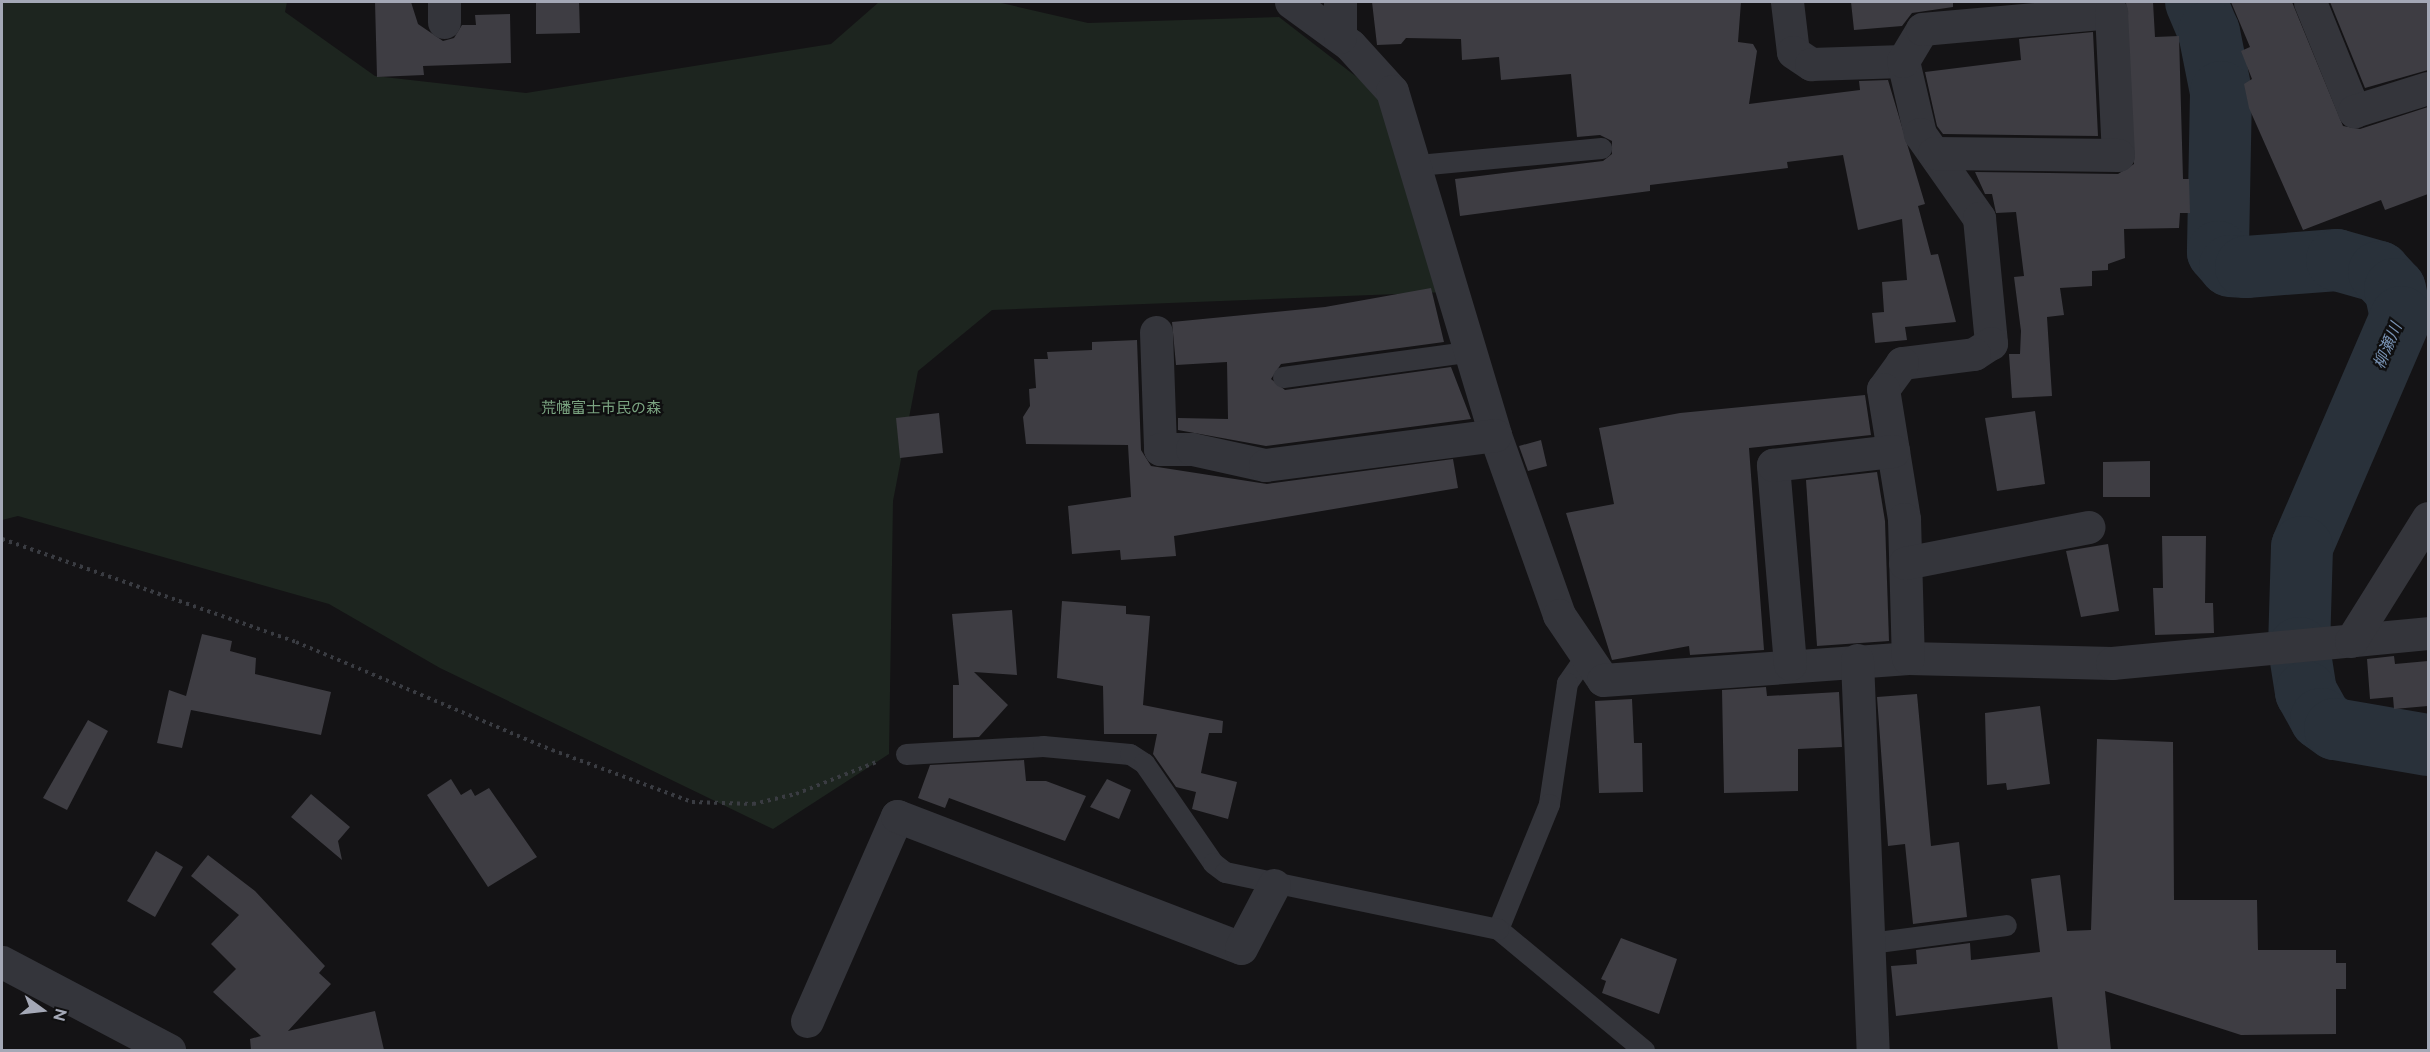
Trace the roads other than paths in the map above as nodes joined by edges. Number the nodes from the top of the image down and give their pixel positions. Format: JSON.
{"nodes":[{"id":1,"x":1292,"y":2,"type":"edge"},
{"id":2,"x":1340,"y":2,"type":"edge"},
{"id":3,"x":1787,"y":2,"type":"edge"},
{"id":4,"x":2310,"y":2,"type":"edge"},
{"id":5,"x":1340,"y":37,"type":"junction"},
{"id":6,"x":1903,"y":61,"type":"junction"},
{"id":7,"x":2428,"y":88,"type":"edge"},
{"id":8,"x":1600,"y":148,"type":"dead end"},
{"id":9,"x":1934,"y":153,"type":"junction"},
{"id":10,"x":1418,"y":165,"type":"junction"},
{"id":11,"x":1156,"y":332,"type":"dead end"},
{"id":12,"x":1474,"y":351,"type":"junction"},
{"id":13,"x":1283,"y":377,"type":"dead end"},
{"id":14,"x":1495,"y":435,"type":"junction"},
{"id":15,"x":1893,"y":451,"type":"junction"},
{"id":16,"x":2428,"y":518,"type":"edge"},
{"id":17,"x":2088,"y":527,"type":"dead end"},
{"id":18,"x":1905,"y":563,"type":"junction"},
{"id":19,"x":2428,"y":633,"type":"edge"},
{"id":20,"x":2351,"y":641,"type":"junction"},
{"id":21,"x":1585,"y":657,"type":"junction"},
{"id":22,"x":1908,"y":658,"type":"junction"},
{"id":23,"x":1857,"y":660,"type":"junction"},
{"id":24,"x":1790,"y":664,"type":"junction"},
{"id":25,"x":906,"y":754,"type":"road end"},
{"id":26,"x":1274,"y":885,"type":"junction"},
{"id":27,"x":2006,"y":925,"type":"dead end"},
{"id":28,"x":1498,"y":929,"type":"junction"},
{"id":29,"x":1870,"y":943,"type":"junction"},
{"id":30,"x":2,"y":962,"type":"edge"},
{"id":31,"x":807,"y":1021,"type":"dead end"},
{"id":32,"x":169,"y":1050,"type":"edge"},
{"id":33,"x":1644,"y":1050,"type":"edge"},
{"id":34,"x":1873,"y":1050,"type":"edge"}],
"edges":[{"from":1,"to":5,"type":"street"},
{"from":2,"to":5,"type":"street"},
{"from":3,"to":6,"type":"street"},
{"from":4,"to":7,"type":"street"},
{"from":5,"to":10,"type":"street"},
{"from":6,"to":9,"type":"street"},
{"from":6,"to":9,"type":"street"},
{"from":8,"to":10,"type":"lane"},
{"from":9,"to":15,"type":"street"},
{"from":10,"to":12,"type":"street"},
{"from":11,"to":14,"type":"street"},
{"from":12,"to":13,"type":"lane"},
{"from":12,"to":14,"type":"street"},
{"from":14,"to":21,"type":"street"},
{"from":15,"to":18,"type":"street"},
{"from":15,"to":24,"type":"street"},
{"from":16,"to":20,"type":"street"},
{"from":17,"to":18,"type":"street"},
{"from":18,"to":22,"type":"street"},
{"from":19,"to":20,"type":"street"},
{"from":20,"to":22,"type":"street"},
{"from":21,"to":24,"type":"street"},
{"from":21,"to":28,"type":"lane"},
{"from":22,"to":23,"type":"street"},
{"from":23,"to":24,"type":"street"},
{"from":23,"to":29,"type":"street"},
{"from":25,"to":26,"type":"lane"},
{"from":26,"to":28,"type":"lane"},
{"from":26,"to":31,"type":"street"},
{"from":27,"to":29,"type":"lane"},
{"from":28,"to":33,"type":"lane"},
{"from":29,"to":34,"type":"street"},
{"from":30,"to":32,"type":"street"}]}
